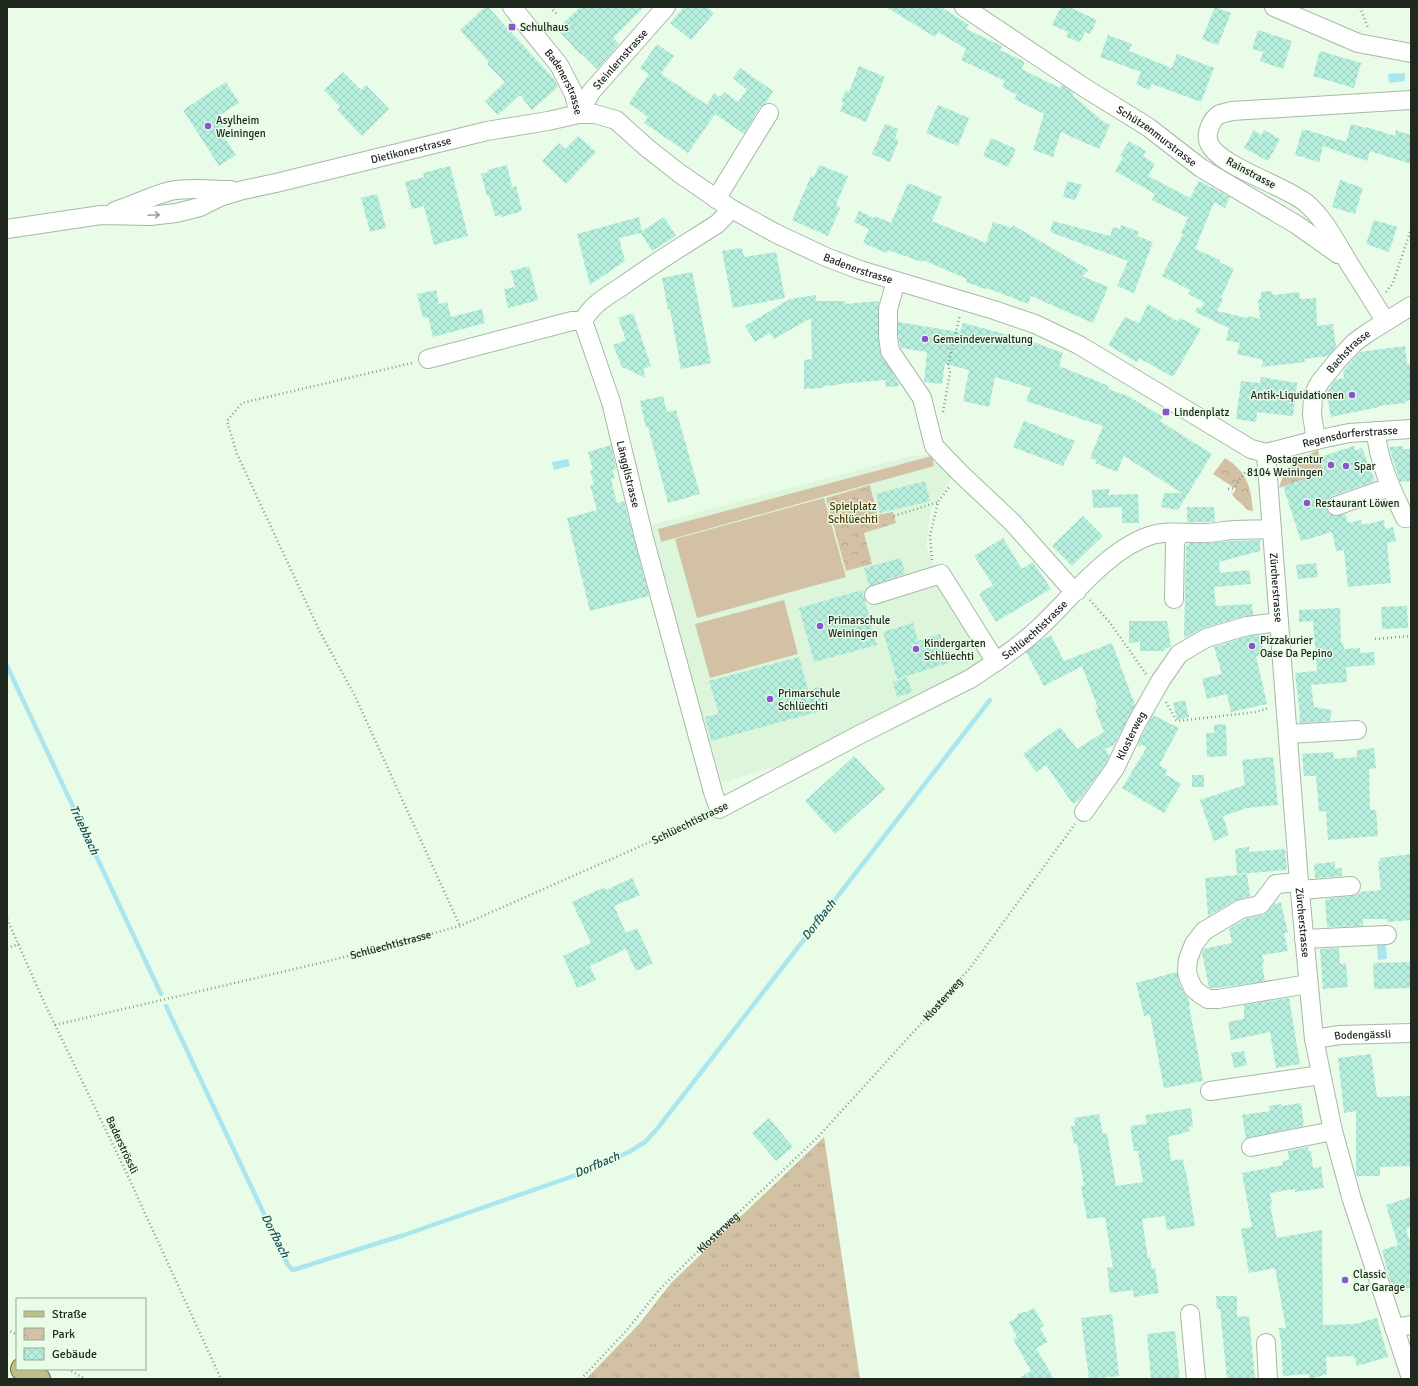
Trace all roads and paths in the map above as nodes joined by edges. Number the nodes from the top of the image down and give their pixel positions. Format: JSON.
{"nodes":[{"id":1,"x":512,"y":7,"type":"edge"},
{"id":2,"x":550,"y":7,"type":"edge"},
{"id":3,"x":666,"y":7,"type":"edge"},
{"id":4,"x":964,"y":7,"type":"edge"},
{"id":5,"x":1274,"y":7,"type":"edge"},
{"id":6,"x":1360,"y":7,"type":"edge"},
{"id":7,"x":557,"y":14,"type":"dead end"},
{"id":8,"x":1363,"y":17,"type":"dead end"},
{"id":9,"x":1411,"y":53,"type":"edge"},
{"id":10,"x":1411,"y":100,"type":"edge"},
{"id":11,"x":768,"y":113,"type":"dead end"},
{"id":12,"x":579,"y":114,"type":"junction"},
{"id":13,"x":723,"y":203,"type":"junction"},
{"id":14,"x":7,"y":229,"type":"edge"},
{"id":15,"x":1411,"y":229,"type":"edge"},
{"id":16,"x":1349,"y":264,"type":"junction"},
{"id":17,"x":896,"y":281,"type":"junction"},
{"id":18,"x":1376,"y":304,"type":"junction"},
{"id":19,"x":1411,"y":306,"type":"edge"},
{"id":20,"x":961,"y":312,"type":"dead end"},
{"id":21,"x":583,"y":321,"type":"junction"},
{"id":22,"x":1385,"y":321,"type":"junction"},
{"id":23,"x":428,"y":359,"type":"joint"},
{"id":24,"x":942,"y":420,"type":"dead end"},
{"id":25,"x":1411,"y":429,"type":"edge"},
{"id":26,"x":1376,"y":431,"type":"junction"},
{"id":27,"x":1316,"y":440,"type":"junction"},
{"id":28,"x":1266,"y":453,"type":"junction"},
{"id":29,"x":1245,"y":472,"type":"dead end"},
{"id":30,"x":960,"y":473,"type":"junction"},
{"id":31,"x":1390,"y":487,"type":"junction"},
{"id":32,"x":1228,"y":489,"type":"dead end"},
{"id":33,"x":938,"y":502,"type":"junction"},
{"id":34,"x":1336,"y":506,"type":"dead end"},
{"id":35,"x":894,"y":516,"type":"dead end"},
{"id":36,"x":1411,"y":517,"type":"edge"},
{"id":37,"x":1272,"y":529,"type":"junction"},
{"id":38,"x":1179,"y":533,"type":"junction"},
{"id":39,"x":941,"y":574,"type":"junction"},
{"id":40,"x":1077,"y":590,"type":"junction"},
{"id":41,"x":874,"y":595,"type":"dead end"},
{"id":42,"x":1174,"y":599,"type":"dead end"},
{"id":43,"x":1279,"y":622,"type":"junction"},
{"id":44,"x":1411,"y":636,"type":"edge"},
{"id":45,"x":1375,"y":639,"type":"dead end"},
{"id":46,"x":996,"y":662,"type":"junction"},
{"id":47,"x":1156,"y":689,"type":"junction"},
{"id":48,"x":1275,"y":707,"type":"dead end"},
{"id":49,"x":1357,"y":730,"type":"dead end"},
{"id":50,"x":1288,"y":734,"type":"junction"},
{"id":51,"x":719,"y":809,"type":"junction"},
{"id":52,"x":1084,"y":812,"type":"joint"},
{"id":53,"x":1299,"y":886,"type":"junction"},
{"id":54,"x":1352,"y":886,"type":"dead end"},
{"id":55,"x":7,"y":918,"type":"edge"},
{"id":56,"x":460,"y":926,"type":"junction"},
{"id":57,"x":1387,"y":935,"type":"dead end"},
{"id":58,"x":1304,"y":939,"type":"junction"},
{"id":59,"x":19,"y":944,"type":"junction"},
{"id":60,"x":7,"y":948,"type":"edge"},
{"id":61,"x":1308,"y":984,"type":"junction"},
{"id":62,"x":55,"y":1025,"type":"junction"},
{"id":63,"x":1411,"y":1033,"type":"edge"},
{"id":64,"x":1314,"y":1039,"type":"junction"},
{"id":65,"x":1321,"y":1075,"type":"junction"},
{"id":66,"x":1210,"y":1091,"type":"dead end"},
{"id":67,"x":1333,"y":1131,"type":"junction"},
{"id":68,"x":1250,"y":1147,"type":"dead end"},
{"id":69,"x":1190,"y":1314,"type":"dead end"},
{"id":70,"x":1403,"y":1326,"type":"edge"},
{"id":71,"x":7,"y":1330,"type":"edge"},
{"id":72,"x":16,"y":1334,"type":"edge"},
{"id":73,"x":1266,"y":1344,"type":"dead end"},
{"id":74,"x":7,"y":1360,"type":"edge"},
{"id":75,"x":16,"y":1365,"type":"edge"},
{"id":76,"x":24,"y":1370,"type":"edge"},
{"id":77,"x":70,"y":1370,"type":"edge"},
{"id":78,"x":1411,"y":1378,"type":"edge"},
{"id":79,"x":39,"y":1379,"type":"edge"},
{"id":80,"x":86,"y":1379,"type":"edge"},
{"id":81,"x":220,"y":1379,"type":"edge"},
{"id":82,"x":581,"y":1379,"type":"edge"},
{"id":83,"x":1196,"y":1379,"type":"edge"},
{"id":84,"x":1268,"y":1379,"type":"edge"}],
"edges":[{"from":1,"to":12,"type":"street","name":"Badenerstrasse"},
{"from":2,"to":7,"type":"path"},
{"from":3,"to":12,"type":"street","name":"Steinlernstrasse"},
{"from":4,"to":16,"type":"street","name":"Schützenmurstrasse"},
{"from":5,"to":9,"type":"street"},
{"from":6,"to":8,"type":"path"},
{"from":10,"to":16,"type":"street","name":"Rainstrasse"},
{"from":11,"to":13,"type":"street"},
{"from":12,"to":13,"type":"street","name":"Badenerstrasse"},
{"from":12,"to":14,"type":"street","name":"Dietikonerstrasse"},
{"from":13,"to":17,"type":"street","name":"Badenerstrasse"},
{"from":13,"to":21,"type":"street"},
{"from":15,"to":18,"type":"path"},
{"from":16,"to":18,"type":"street","name":"Rainstrasse"},
{"from":17,"to":28,"type":"street","name":"Badenerstrasse"},
{"from":17,"to":30,"type":"street"},
{"from":18,"to":22,"type":"street","name":"Rainstrasse"},
{"from":19,"to":22,"type":"street","name":"Bachstrasse"},
{"from":20,"to":24,"type":"path"},
{"from":21,"to":23,"type":"street"},
{"from":21,"to":51,"type":"street","name":"Längglistrasse"},
{"from":22,"to":27,"type":"street","name":"Bachstrasse"},
{"from":23,"to":56,"type":"path"},
{"from":25,"to":26,"type":"street","name":"Regensdorferstrasse"},
{"from":26,"to":27,"type":"street","name":"Regensdorferstrasse"},
{"from":26,"to":31,"type":"street"},
{"from":27,"to":28,"type":"street","name":"Regensdorferstrasse"},
{"from":28,"to":37,"type":"street","name":"Zürcherstrasse"},
{"from":29,"to":32,"type":"path"},
{"from":30,"to":33,"type":"path"},
{"from":30,"to":40,"type":"street"},
{"from":31,"to":34,"type":"street"},
{"from":31,"to":36,"type":"street"},
{"from":33,"to":35,"type":"path"},
{"from":33,"to":39,"type":"path"},
{"from":37,"to":38,"type":"street","name":"Schlüechtistrasse"},
{"from":37,"to":43,"type":"street","name":"Zürcherstrasse"},
{"from":38,"to":40,"type":"street","name":"Schlüechtistrasse"},
{"from":38,"to":42,"type":"street"},
{"from":39,"to":41,"type":"street"},
{"from":39,"to":46,"type":"street"},
{"from":40,"to":46,"type":"street","name":"Schlüechtistrasse"},
{"from":40,"to":47,"type":"path"},
{"from":43,"to":47,"type":"street","name":"Klosterweg"},
{"from":43,"to":50,"type":"street","name":"Zürcherstrasse"},
{"from":44,"to":45,"type":"path"},
{"from":46,"to":51,"type":"street","name":"Schlüechtistrasse"},
{"from":47,"to":48,"type":"path"},
{"from":47,"to":52,"type":"street","name":"Klosterweg"},
{"from":49,"to":50,"type":"street"},
{"from":50,"to":53,"type":"street","name":"Zürcherstrasse"},
{"from":51,"to":56,"type":"path","name":"Schlüechtistrasse"},
{"from":52,"to":82,"type":"path","name":"Klosterweg"},
{"from":53,"to":54,"type":"street"},
{"from":53,"to":58,"type":"street","name":"Zürcherstrasse"},
{"from":53,"to":61,"type":"street"},
{"from":55,"to":59,"type":"path","name":"Baderströssli"},
{"from":56,"to":62,"type":"path","name":"Schlüechtistrasse"},
{"from":57,"to":58,"type":"street"},
{"from":58,"to":61,"type":"street","name":"Zürcherstrasse"},
{"from":59,"to":60,"type":"path"},
{"from":59,"to":62,"type":"path","name":"Baderströssli"},
{"from":61,"to":64,"type":"street","name":"Zürcherstrasse"},
{"from":62,"to":81,"type":"path","name":"Baderströssli"},
{"from":63,"to":64,"type":"street","name":"Bodengässli"},
{"from":64,"to":65,"type":"street","name":"Zürcherstrasse"},
{"from":65,"to":66,"type":"street"},
{"from":65,"to":67,"type":"street","name":"Zürcherstrasse"},
{"from":67,"to":68,"type":"street"},
{"from":67,"to":70,"type":"street","name":"Zürcherstrasse"},
{"from":69,"to":83,"type":"street"},
{"from":70,"to":78,"type":"street","name":"Zürcherstrasse"},
{"from":71,"to":72,"type":"path"},
{"from":73,"to":84,"type":"street"},
{"from":74,"to":75,"type":"main road"},
{"from":76,"to":79,"type":"main road"},
{"from":77,"to":80,"type":"path"}]}
